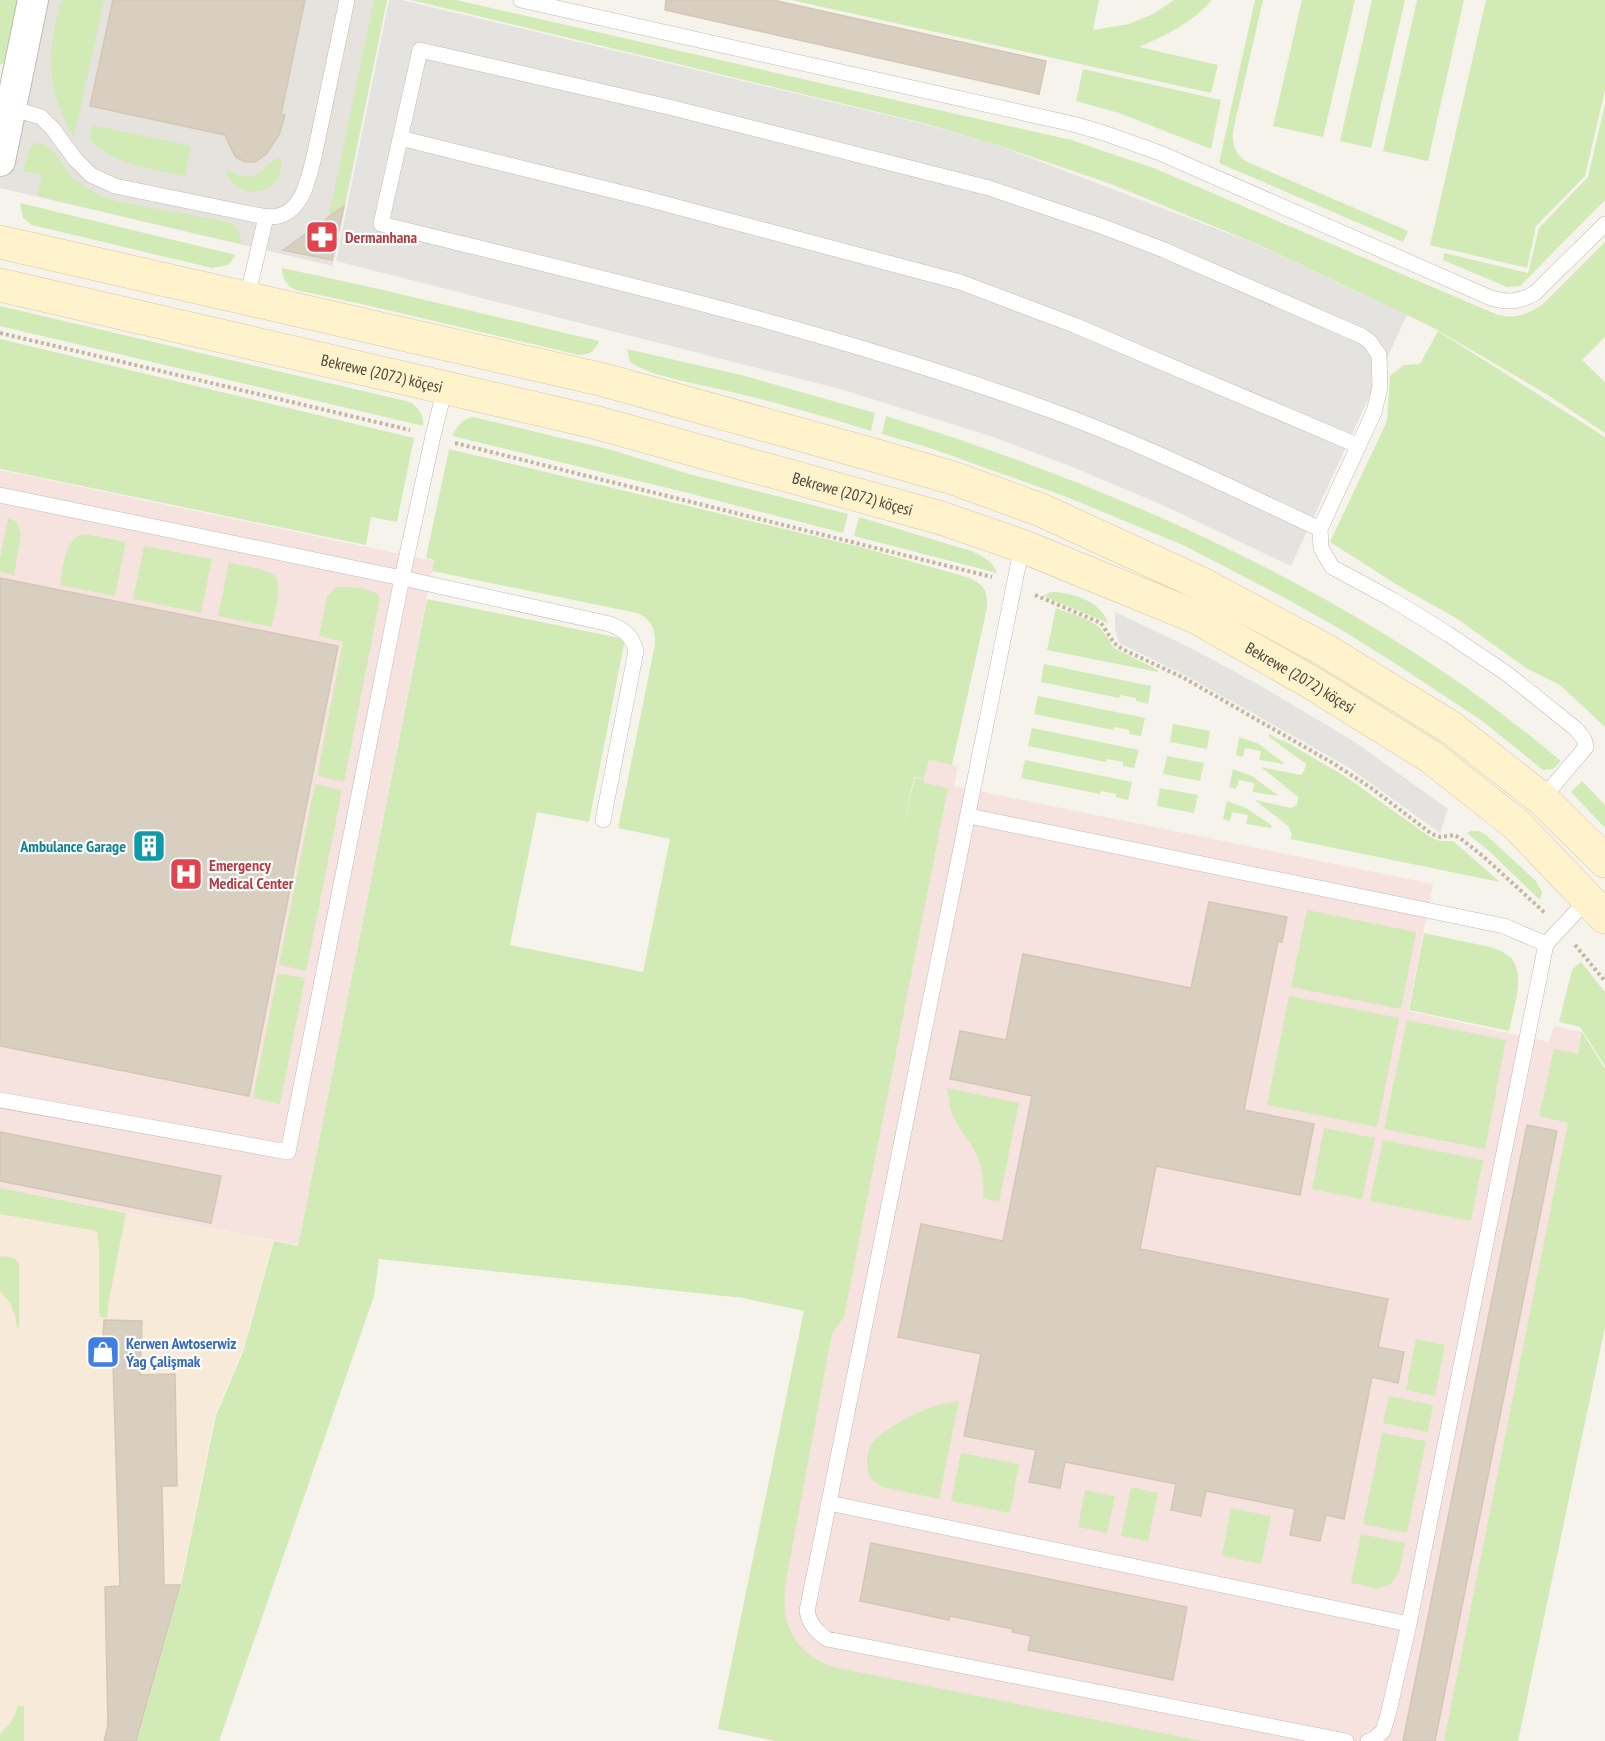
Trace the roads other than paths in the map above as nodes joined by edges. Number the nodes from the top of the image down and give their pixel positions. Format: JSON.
{"nodes":[{"id":1,"x":33,"y":0,"type":"edge"},
{"id":2,"x":347,"y":0,"type":"edge"},
{"id":3,"x":521,"y":0,"type":"edge"},
{"id":4,"x":11,"y":108,"type":"junction"},
{"id":5,"x":400,"y":138,"type":"junction"},
{"id":6,"x":0,"y":161,"type":"edge"},
{"id":7,"x":266,"y":217,"type":"junction"},
{"id":8,"x":1605,"y":224,"type":"edge"},
{"id":9,"x":0,"y":242,"type":"edge"},
{"id":10,"x":0,"y":285,"type":"edge"},
{"id":11,"x":247,"y":298,"type":"junction"},
{"id":12,"x":445,"y":387,"type":"junction"},
{"id":13,"x":1359,"y":446,"type":"junction"},
{"id":14,"x":0,"y":495,"type":"edge"},
{"id":15,"x":1320,"y":529,"type":"junction"},
{"id":16,"x":1022,"y":546,"type":"junction"},
{"id":17,"x":402,"y":578,"type":"junction"},
{"id":18,"x":1542,"y":800,"type":"junction"},
{"id":19,"x":969,"y":816,"type":"junction"},
{"id":20,"x":603,"y":820,"type":"dead end"},
{"id":21,"x":1605,"y":861,"type":"edge"},
{"id":22,"x":1597,"y":908,"type":"edge"},
{"id":23,"x":1546,"y":944,"type":"junction"},
{"id":24,"x":0,"y":1100,"type":"edge"},
{"id":25,"x":829,"y":1503,"type":"junction"},
{"id":26,"x":1408,"y":1624,"type":"junction"},
{"id":27,"x":1346,"y":1741,"type":"edge"},
{"id":28,"x":1368,"y":1741,"type":"edge"}],
"edges":[{"from":1,"to":4,"type":"street"},
{"from":2,"to":7,"type":"lane"},
{"from":3,"to":8,"type":"lane"},
{"from":4,"to":6,"type":"street"},
{"from":4,"to":7,"type":"lane"},
{"from":5,"to":13,"type":"lane"},
{"from":5,"to":13,"type":"lane"},
{"from":5,"to":15,"type":"lane"},
{"from":7,"to":11,"type":"lane"},
{"from":9,"to":11,"type":"main road","name":"Bekrewe (2072) köçesi"},
{"from":10,"to":12,"type":"main road","name":"Bekrewe (2072) köçesi"},
{"from":11,"to":18,"type":"main road","name":"Bekrewe (2072) köçesi"},
{"from":12,"to":16,"type":"main road","name":"Bekrewe (2072) köçesi"},
{"from":12,"to":17,"type":"lane"},
{"from":13,"to":15,"type":"lane"},
{"from":14,"to":17,"type":"lane"},
{"from":15,"to":18,"type":"lane"},
{"from":16,"to":19,"type":"lane"},
{"from":16,"to":22,"type":"main road","name":"Bekrewe (2072) köçesi"},
{"from":17,"to":20,"type":"lane"},
{"from":17,"to":24,"type":"lane"},
{"from":18,"to":21,"type":"main road","name":"Bekrewe (2072) köçesi"},
{"from":19,"to":23,"type":"lane"},
{"from":19,"to":25,"type":"lane"},
{"from":22,"to":23,"type":"lane"},
{"from":23,"to":26,"type":"lane"},
{"from":25,"to":26,"type":"lane"},
{"from":25,"to":27,"type":"lane"},
{"from":26,"to":28,"type":"lane"}]}
